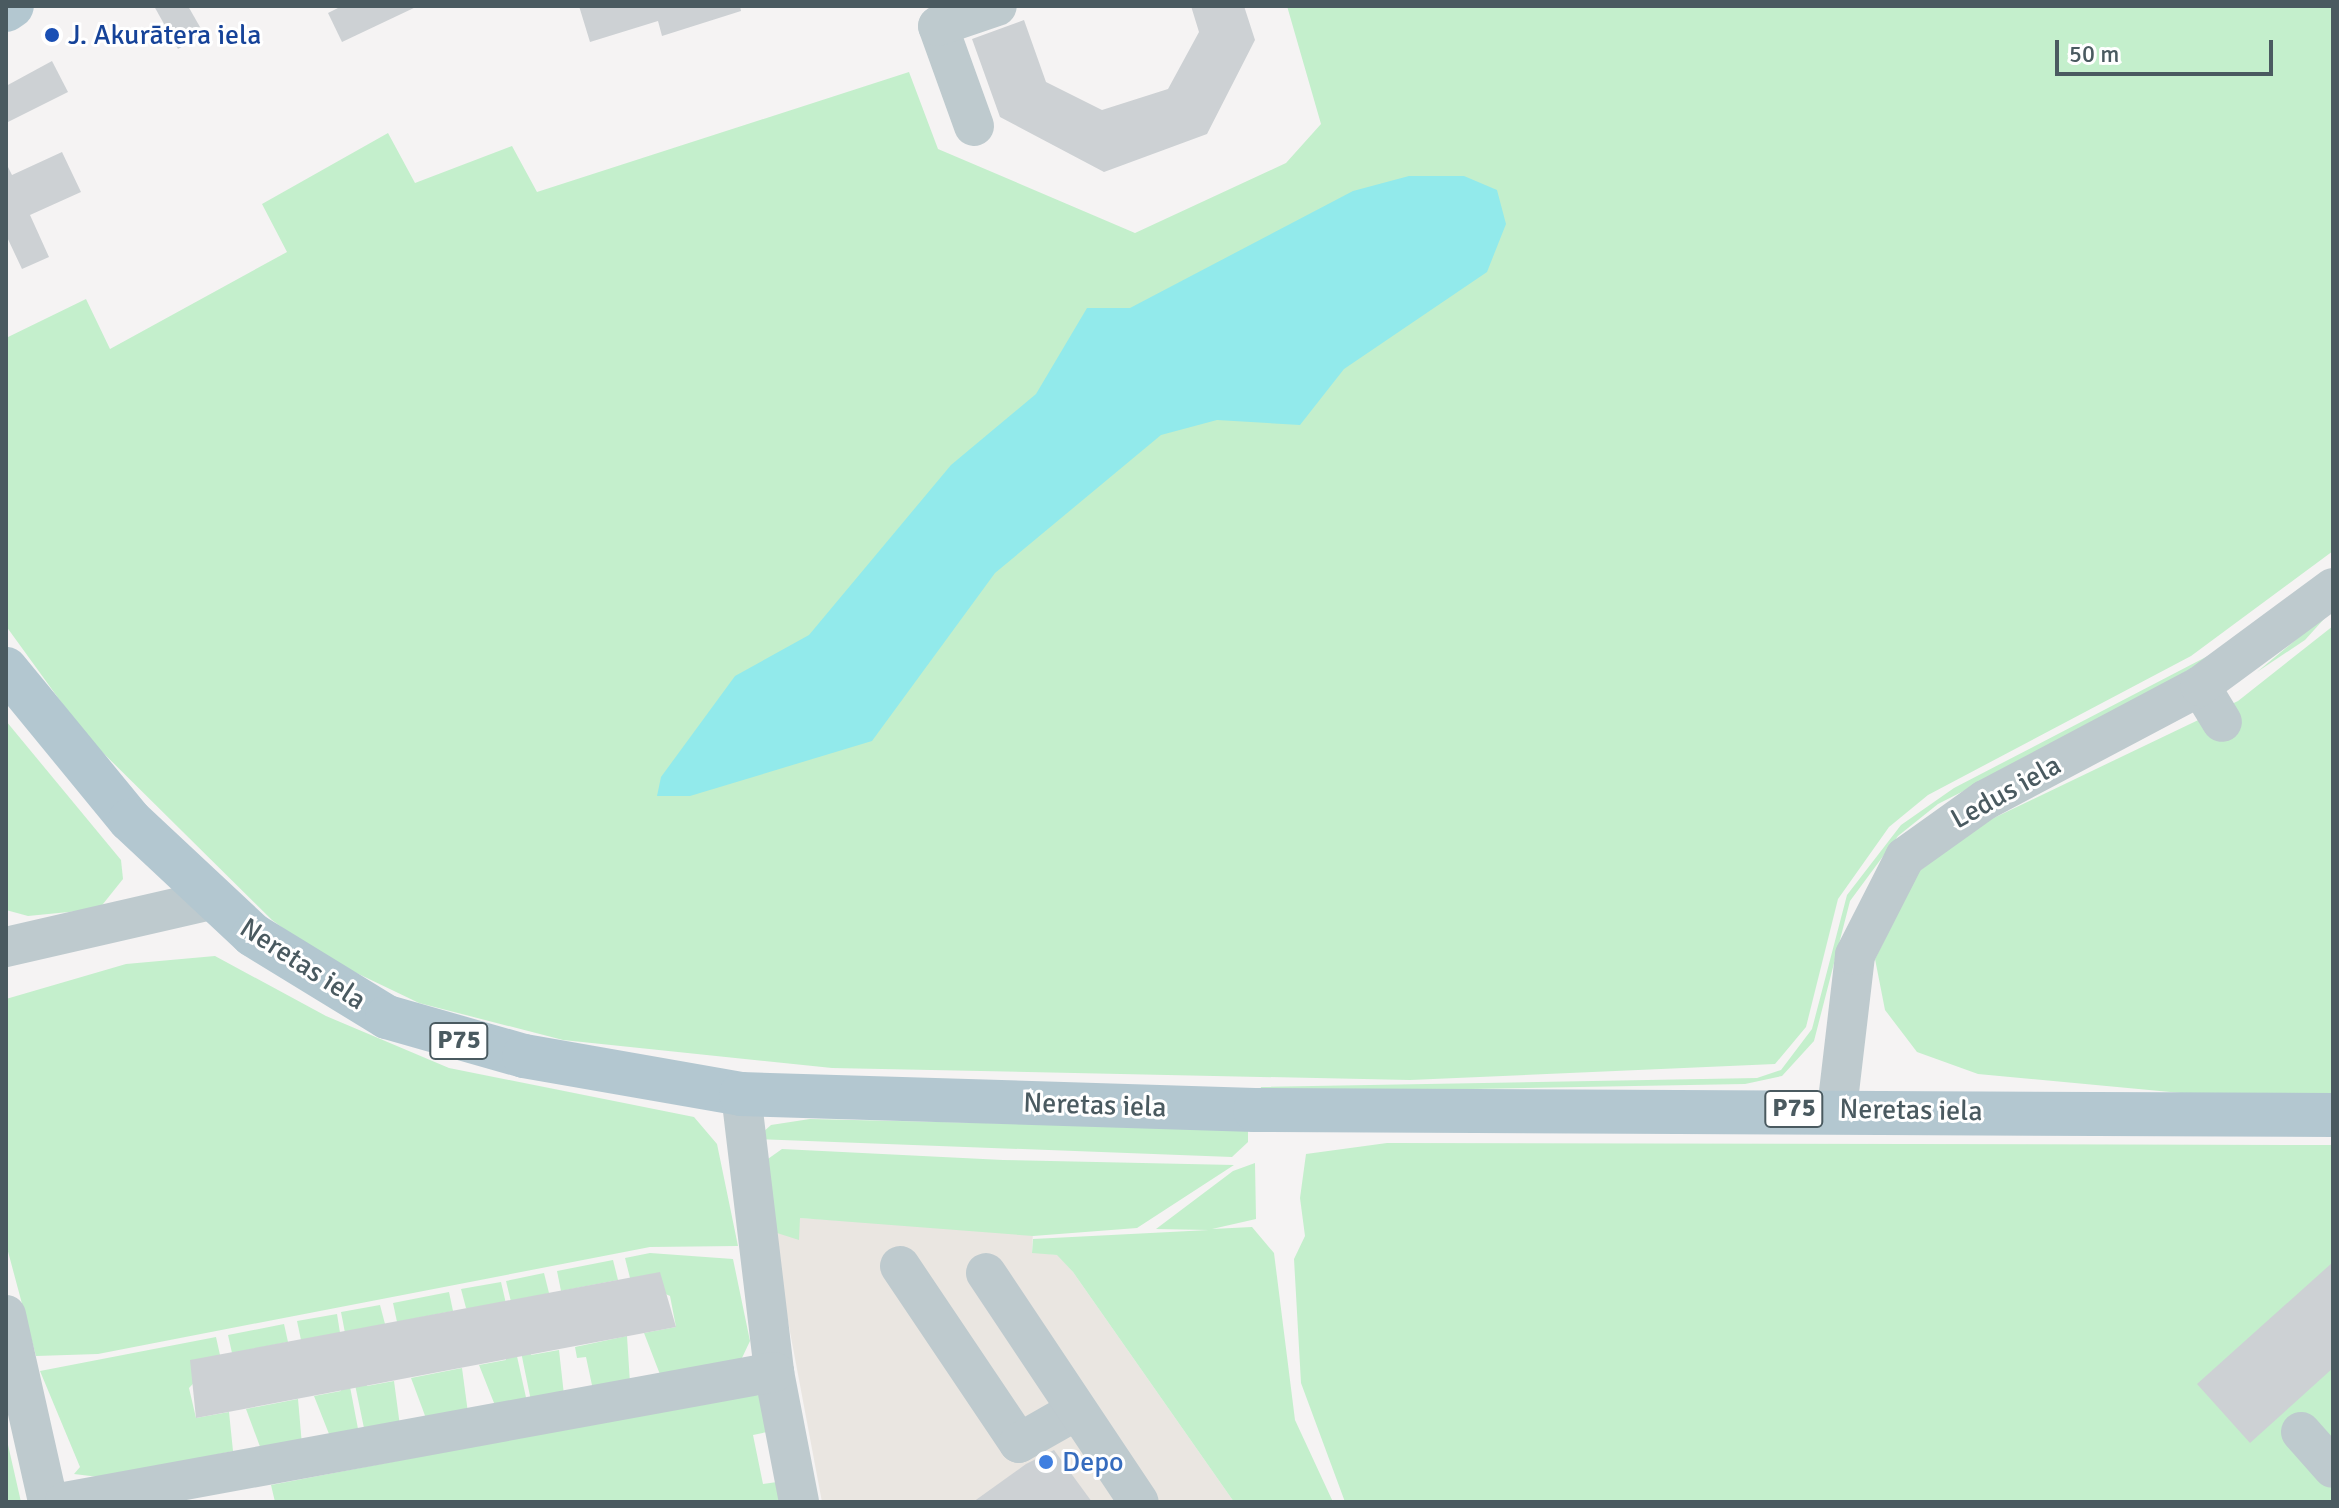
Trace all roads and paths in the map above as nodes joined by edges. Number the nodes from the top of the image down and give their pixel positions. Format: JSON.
{"nodes":[{"id":1,"x":12,"y":6,"type":"edge"},
{"id":2,"x":997,"y":6,"type":"edge"},
{"id":3,"x":6,"y":10,"type":"edge"},
{"id":4,"x":974,"y":126,"type":"dead end"},
{"id":5,"x":2333,"y":588,"type":"edge"},
{"id":6,"x":6,"y":669,"type":"edge"},
{"id":7,"x":2200,"y":686,"type":"junction"},
{"id":8,"x":2222,"y":722,"type":"dead end"},
{"id":9,"x":211,"y":900,"type":"junction"},
{"id":10,"x":6,"y":947,"type":"edge"},
{"id":11,"x":741,"y":1094,"type":"junction"},
{"id":12,"x":1837,"y":1109,"type":"junction"},
{"id":13,"x":2333,"y":1115,"type":"edge"},
{"id":14,"x":900,"y":1266,"type":"dead end"},
{"id":15,"x":986,"y":1273,"type":"dead end"},
{"id":16,"x":6,"y":1315,"type":"edge"},
{"id":17,"x":774,"y":1372,"type":"junction"},
{"id":18,"x":1075,"y":1411,"type":"junction"},
{"id":19,"x":2301,"y":1432,"type":"dead end"},
{"id":20,"x":2333,"y":1468,"type":"edge"},
{"id":21,"x":48,"y":1502,"type":"edge"},
{"id":22,"x":65,"y":1502,"type":"edge"},
{"id":23,"x":799,"y":1502,"type":"edge"},
{"id":24,"x":1139,"y":1502,"type":"edge"}],
"edges":[{"from":1,"to":3,"type":"main road"},
{"from":2,"to":4,"type":"street"},
{"from":5,"to":7,"type":"street","name":"Ledus iela"},
{"from":6,"to":9,"type":"main road","name":"Neretas iela","number":"P75"},
{"from":7,"to":8,"type":"street"},
{"from":7,"to":12,"type":"street","name":"Ledus iela"},
{"from":9,"to":10,"type":"street"},
{"from":9,"to":11,"type":"main road","name":"Neretas iela","number":"P75"},
{"from":11,"to":12,"type":"main road","name":"Neretas iela","number":"P75"},
{"from":11,"to":17,"type":"street"},
{"from":12,"to":13,"type":"main road","name":"Neretas iela","number":"P75"},
{"from":14,"to":18,"type":"street"},
{"from":15,"to":18,"type":"street"},
{"from":16,"to":21,"type":"street"},
{"from":17,"to":22,"type":"street"},
{"from":17,"to":23,"type":"street"},
{"from":18,"to":24,"type":"street"},
{"from":19,"to":20,"type":"street"}]}
